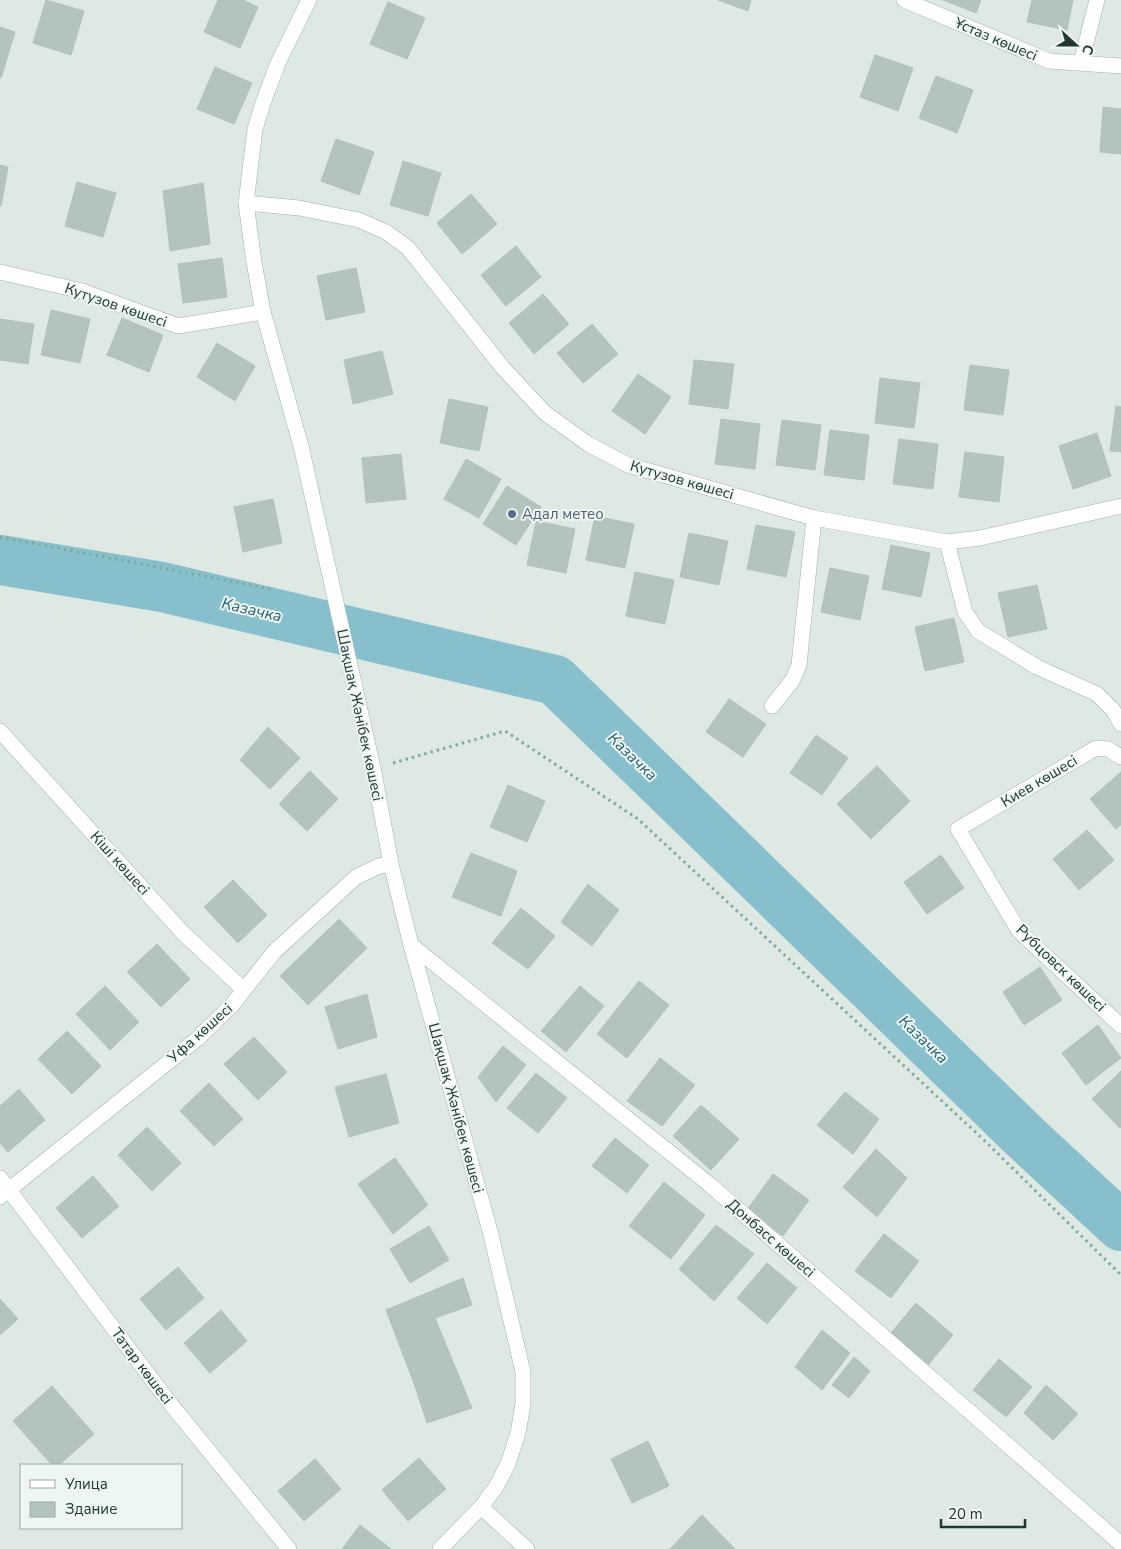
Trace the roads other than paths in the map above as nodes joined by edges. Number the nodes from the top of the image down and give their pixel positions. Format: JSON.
{"nodes":[{"id":1,"x":309,"y":0,"type":"edge"},
{"id":2,"x":904,"y":0,"type":"edge"},
{"id":3,"x":1097,"y":0,"type":"edge"},
{"id":4,"x":1081,"y":63,"type":"junction"},
{"id":5,"x":1121,"y":66,"type":"edge"},
{"id":6,"x":246,"y":203,"type":"junction"},
{"id":7,"x":0,"y":272,"type":"edge"},
{"id":8,"x":263,"y":312,"type":"junction"},
{"id":9,"x":1121,"y":506,"type":"edge"},
{"id":10,"x":814,"y":518,"type":"junction"},
{"id":11,"x":947,"y":542,"type":"junction"},
{"id":12,"x":772,"y":706,"type":"dead end"},
{"id":13,"x":1121,"y":724,"type":"edge"},
{"id":14,"x":0,"y":731,"type":"edge"},
{"id":15,"x":1121,"y":757,"type":"edge"},
{"id":16,"x":958,"y":829,"type":"joint"},
{"id":17,"x":391,"y":864,"type":"junction"},
{"id":18,"x":411,"y":945,"type":"junction"},
{"id":19,"x":244,"y":990,"type":"junction"},
{"id":20,"x":1121,"y":1026,"type":"edge"},
{"id":21,"x":3,"y":1188,"type":"edge"},
{"id":22,"x":481,"y":1507,"type":"junction"},
{"id":23,"x":1121,"y":1544,"type":"edge"},
{"id":24,"x":289,"y":1549,"type":"edge"},
{"id":25,"x":440,"y":1549,"type":"edge"},
{"id":26,"x":527,"y":1549,"type":"edge"}],
"edges":[{"from":1,"to":6,"type":"street","name":"Шақшақ Жәнібек көшесі"},
{"from":2,"to":4,"type":"street","name":"Ұстаз көшесі"},
{"from":3,"to":4,"type":"street"},
{"from":4,"to":5,"type":"street","name":"Ұстаз көшесі"},
{"from":6,"to":8,"type":"street","name":"Шақшақ Жәнібек көшесі"},
{"from":6,"to":10,"type":"street","name":"Кутузов көшесі"},
{"from":7,"to":8,"type":"street","name":"Кутузов көшесі"},
{"from":8,"to":17,"type":"street","name":"Шақшақ Жәнібек көшесі"},
{"from":9,"to":11,"type":"street","name":"Кутузов көшесі"},
{"from":10,"to":11,"type":"street","name":"Кутузов көшесі"},
{"from":10,"to":12,"type":"street"},
{"from":11,"to":13,"type":"street"},
{"from":14,"to":19,"type":"street","name":"Кіші көшесі"},
{"from":15,"to":16,"type":"street","name":"Киев көшесі"},
{"from":16,"to":20,"type":"street","name":"Рубцовск көшесі"},
{"from":17,"to":18,"type":"street","name":"Шақшақ Жәнібек көшесі"},
{"from":17,"to":19,"type":"street","name":"Уфа көшесі"},
{"from":18,"to":22,"type":"street","name":"Шақшақ Жәнібек көшесі"},
{"from":18,"to":23,"type":"street","name":"Донбасс көшесі"},
{"from":19,"to":21,"type":"street","name":"Уфа көшесі"},
{"from":21,"to":24,"type":"street","name":"Татар көшесі"},
{"from":22,"to":25,"type":"street","name":"Шақшақ Жәнібек көшесі"},
{"from":22,"to":26,"type":"street"}]}
